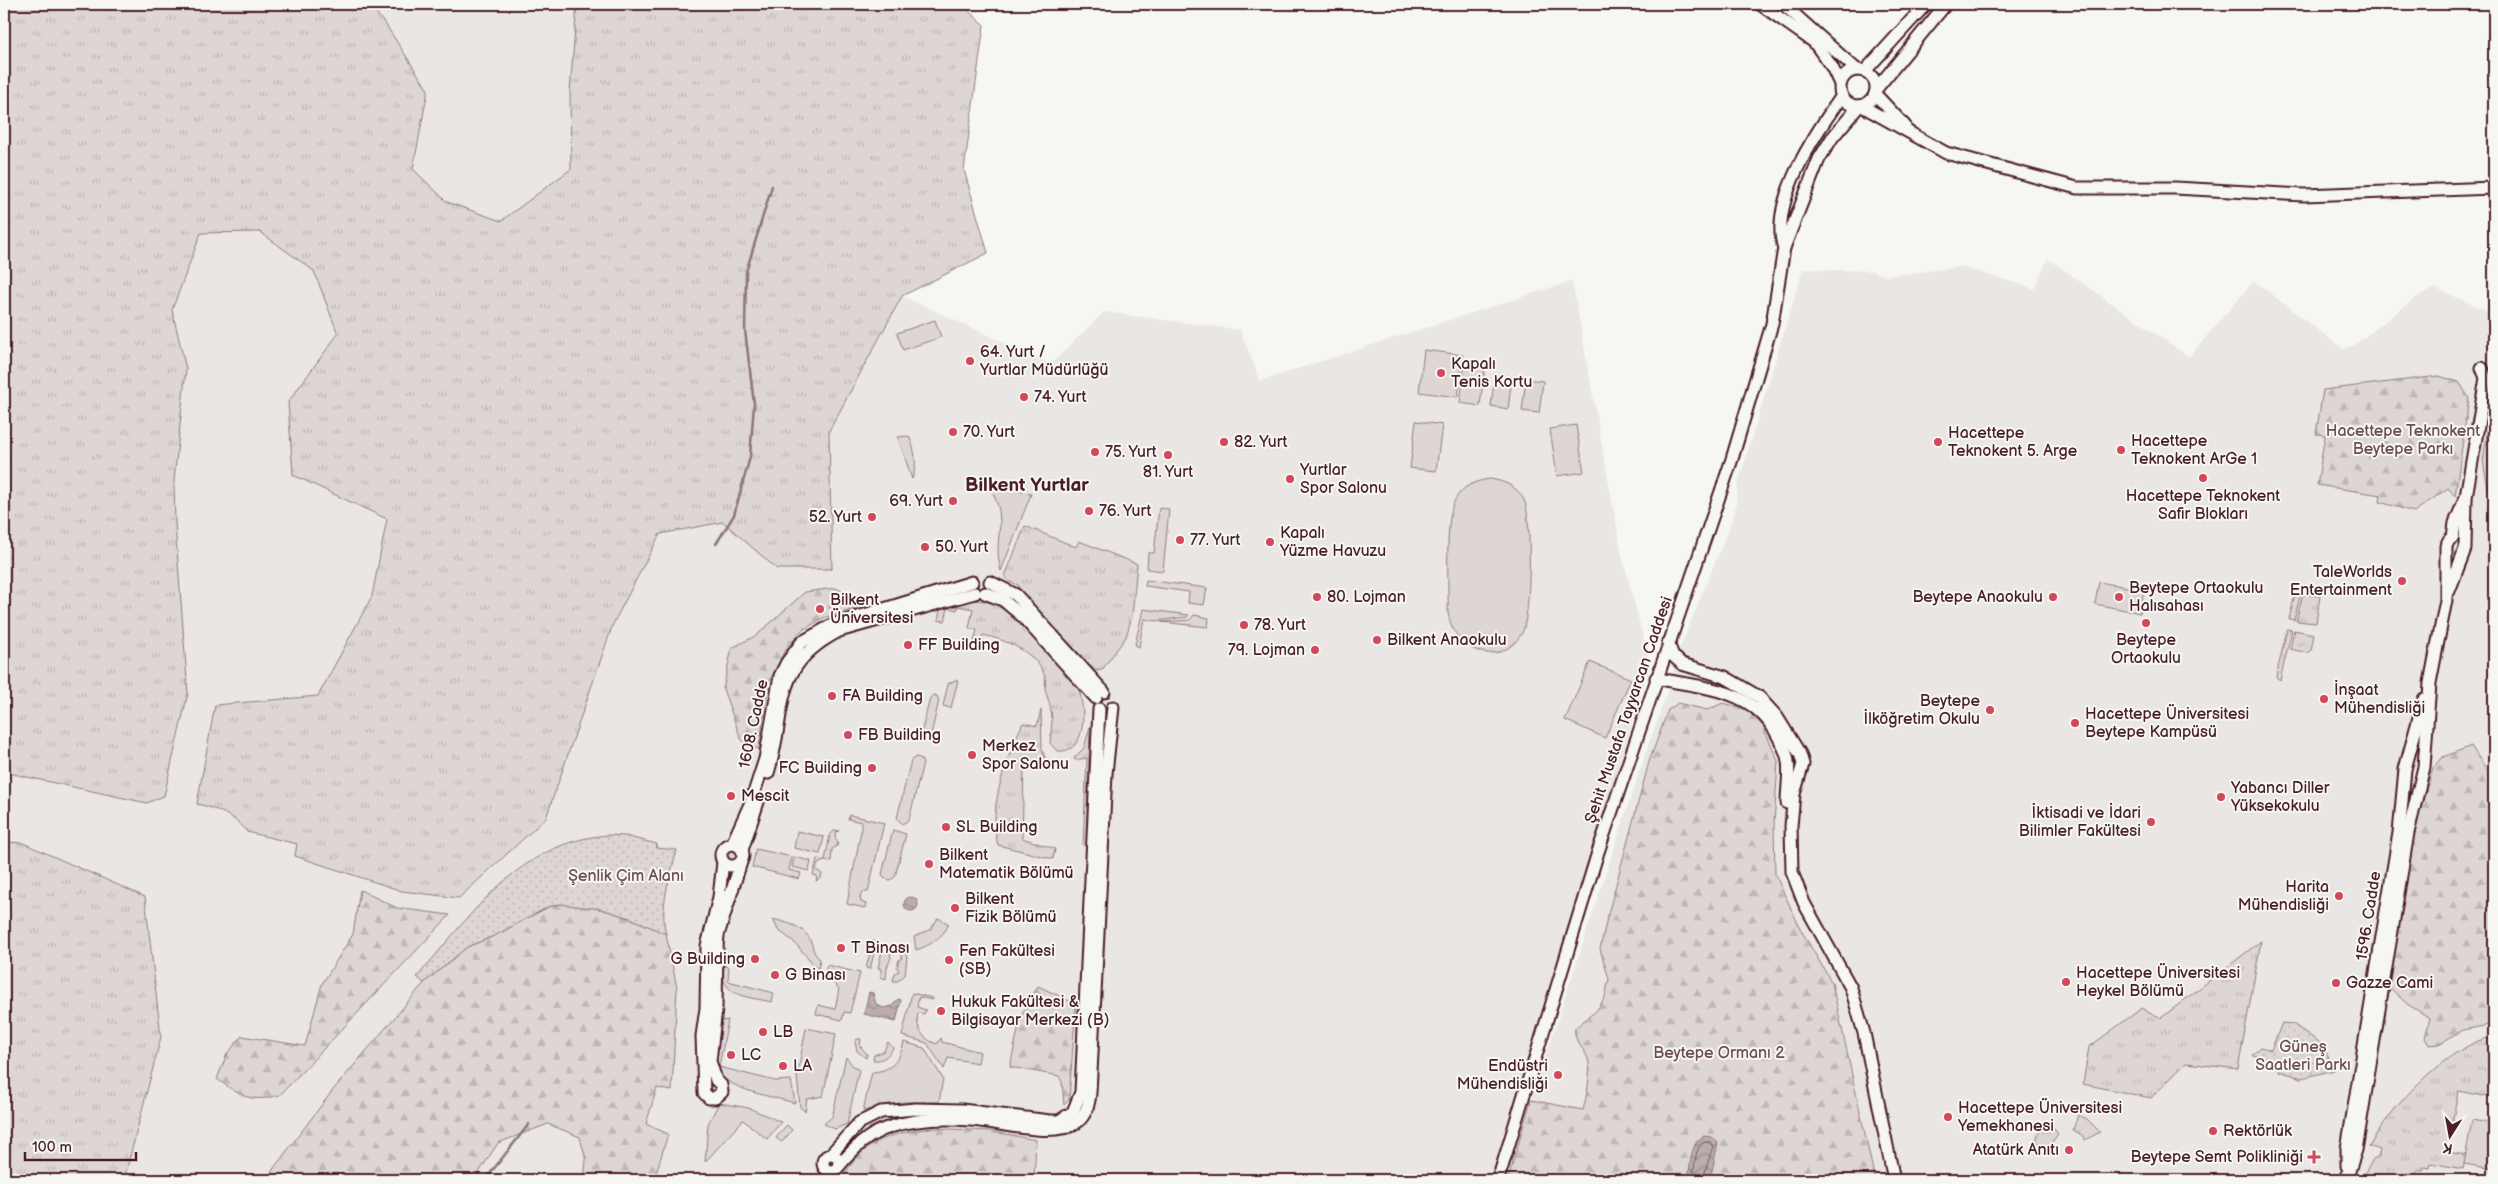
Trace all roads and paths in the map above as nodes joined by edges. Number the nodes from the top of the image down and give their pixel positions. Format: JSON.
{"nodes":[{"id":1,"x":1760,"y":4,"type":"edge"},
{"id":2,"x":1783,"y":4,"type":"edge"},
{"id":3,"x":1926,"y":4,"type":"edge"},
{"id":4,"x":1946,"y":4,"type":"edge"},
{"id":5,"x":1775,"y":7,"type":"edge"},
{"id":6,"x":1861,"y":70,"type":"junction"},
{"id":7,"x":1841,"y":90,"type":"junction"},
{"id":8,"x":1876,"y":91,"type":"junction"},
{"id":9,"x":1861,"y":106,"type":"junction"},
{"id":10,"x":1917,"y":138,"type":"junction"},
{"id":11,"x":2494,"y":188,"type":"edge"},
{"id":12,"x":1784,"y":248,"type":"junction"},
{"id":13,"x":2482,"y":368,"type":"dead end"},
{"id":14,"x":2466,"y":497,"type":"junction"},
{"id":15,"x":2453,"y":537,"type":"junction"},
{"id":16,"x":2464,"y":542,"type":"junction"},
{"id":17,"x":2447,"y":549,"type":"junction"},
{"id":18,"x":2462,"y":554,"type":"junction"},
{"id":19,"x":990,"y":582,"type":"junction"},
{"id":20,"x":978,"y":590,"type":"junction"},
{"id":21,"x":2446,"y":600,"type":"junction"},
{"id":22,"x":1668,"y":643,"type":"junction"},
{"id":23,"x":1682,"y":664,"type":"junction"},
{"id":24,"x":1658,"y":673,"type":"junction"},
{"id":25,"x":2430,"y":683,"type":"junction"},
{"id":26,"x":1100,"y":700,"type":"junction"},
{"id":27,"x":1113,"y":707,"type":"junction"},
{"id":28,"x":2406,"y":765,"type":"junction"},
{"id":29,"x":2424,"y":771,"type":"junction"},
{"id":30,"x":2404,"y":781,"type":"junction"},
{"id":31,"x":2420,"y":786,"type":"junction"},
{"id":32,"x":738,"y":852,"type":"junction"},
{"id":33,"x":723,"y":862,"type":"junction"},
{"id":34,"x":716,"y":1080,"type":"junction"},
{"id":35,"x":704,"y":1085,"type":"junction"},
{"id":36,"x":830,"y":1155,"type":"junction"},
{"id":37,"x":823,"y":1166,"type":"junction"},
{"id":38,"x":835,"y":1172,"type":"edge"},
{"id":39,"x":2346,"y":1178,"type":"edge"},
{"id":40,"x":820,"y":1180,"type":"edge"},
{"id":41,"x":1498,"y":1180,"type":"edge"},
{"id":42,"x":1888,"y":1180,"type":"edge"},
{"id":43,"x":1894,"y":1180,"type":"edge"}],
"edges":[{"from":1,"to":5,"type":"street"},
{"from":2,"to":6,"type":"street"},
{"from":3,"to":6,"type":"street"},
{"from":4,"to":8,"type":"street"},
{"from":5,"to":7,"type":"street"},
{"from":6,"to":7,"type":"street"},
{"from":6,"to":8,"type":"street"},
{"from":7,"to":9,"type":"street"},
{"from":7,"to":12,"type":"street","name":"Şehit Mustafa Tayyarcan Caddesi"},
{"from":8,"to":9,"type":"street"},
{"from":8,"to":10,"type":"street"},
{"from":9,"to":10,"type":"street"},
{"from":9,"to":12,"type":"street","name":"Şehit Mustafa Tayyarcan Caddesi"},
{"from":10,"to":11,"type":"street"},
{"from":12,"to":22,"type":"street","name":"Şehit Mustafa Tayyarcan Caddesi"},
{"from":13,"to":14,"type":"street"},
{"from":14,"to":15,"type":"street"},
{"from":14,"to":16,"type":"street"},
{"from":15,"to":16,"type":"street"},
{"from":15,"to":17,"type":"street"},
{"from":16,"to":18,"type":"street"},
{"from":17,"to":18,"type":"street"},
{"from":17,"to":21,"type":"street"},
{"from":18,"to":21,"type":"street"},
{"from":19,"to":20,"type":"street"},
{"from":19,"to":20,"type":"street","name":"1608. Cadde"},
{"from":19,"to":26,"type":"street"},
{"from":20,"to":26,"type":"street"},
{"from":20,"to":32,"type":"street","name":"1608. Cadde"},
{"from":21,"to":25,"type":"street"},
{"from":22,"to":23,"type":"street"},
{"from":22,"to":24,"type":"street","name":"Şehit Mustafa Tayyarcan Caddesi"},
{"from":23,"to":24,"type":"street"},
{"from":23,"to":43,"type":"street"},
{"from":24,"to":41,"type":"street","name":"Şehit Mustafa Tayyarcan Caddesi"},
{"from":24,"to":42,"type":"street"},
{"from":25,"to":28,"type":"street","name":"1596. Cadde"},
{"from":25,"to":29,"type":"street","name":"1596. Cadde"},
{"from":26,"to":27,"type":"street"},
{"from":26,"to":27,"type":"street"},
{"from":26,"to":36,"type":"street"},
{"from":27,"to":38,"type":"street"},
{"from":28,"to":29,"type":"street"},
{"from":28,"to":30,"type":"street","name":"1596. Cadde"},
{"from":29,"to":31,"type":"street","name":"1596. Cadde"},
{"from":30,"to":31,"type":"street"},
{"from":30,"to":39,"type":"street","name":"1596. Cadde"},
{"from":31,"to":39,"type":"street","name":"1596. Cadde"},
{"from":32,"to":33,"type":"street"},
{"from":32,"to":33,"type":"street","name":"1608. Cadde"},
{"from":32,"to":34,"type":"street","name":"1608. Cadde"},
{"from":33,"to":35,"type":"street"},
{"from":34,"to":35,"type":"street"},
{"from":34,"to":35,"type":"street","name":"1608. Cadde"},
{"from":36,"to":37,"type":"street"},
{"from":36,"to":38,"type":"street"},
{"from":37,"to":38,"type":"street"},
{"from":37,"to":40,"type":"street"}]}
